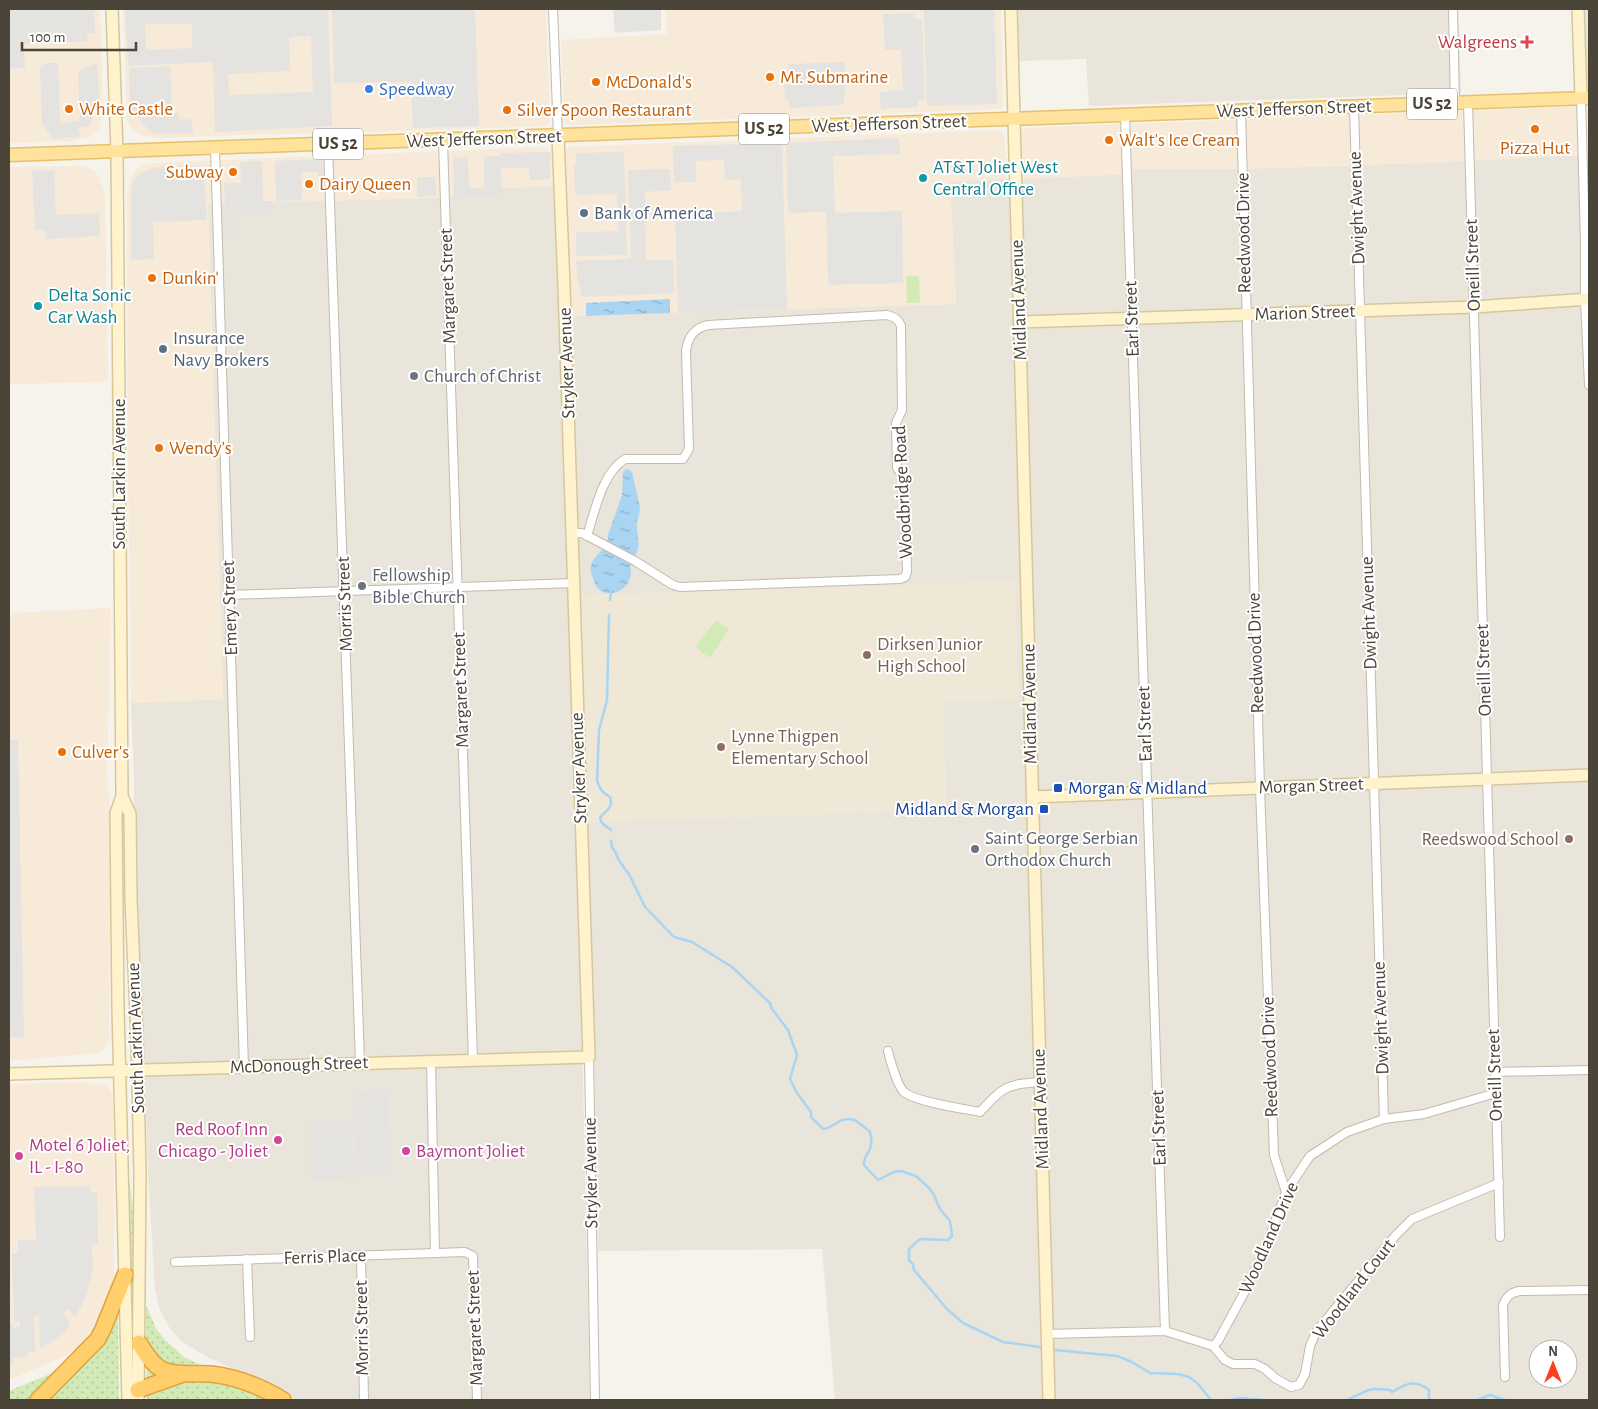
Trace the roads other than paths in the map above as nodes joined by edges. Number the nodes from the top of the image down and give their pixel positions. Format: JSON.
{"nodes":[{"id":1,"x":112,"y":9,"type":"edge"},
{"id":2,"x":554,"y":9,"type":"edge"},
{"id":3,"x":1011,"y":9,"type":"edge"},
{"id":4,"x":1453,"y":9,"type":"edge"},
{"id":5,"x":1578,"y":9,"type":"edge"},
{"id":6,"x":1585,"y":98,"type":"edge"},
{"id":7,"x":1455,"y":103,"type":"junction"},
{"id":8,"x":1468,"y":103,"type":"junction"},
{"id":9,"x":1354,"y":107,"type":"junction"},
{"id":10,"x":1241,"y":112,"type":"junction"},
{"id":11,"x":1126,"y":116,"type":"junction"},
{"id":12,"x":1014,"y":120,"type":"junction"},
{"id":13,"x":558,"y":136,"type":"junction"},
{"id":14,"x":443,"y":141,"type":"junction"},
{"id":15,"x":328,"y":145,"type":"junction"},
{"id":16,"x":215,"y":149,"type":"junction"},
{"id":17,"x":117,"y":152,"type":"junction"},
{"id":18,"x":9,"y":155,"type":"edge"},
{"id":19,"x":1587,"y":300,"type":"edge"},
{"id":20,"x":1474,"y":307,"type":"junction"},
{"id":21,"x":1360,"y":311,"type":"junction"},
{"id":22,"x":1246,"y":315,"type":"junction"},
{"id":23,"x":1132,"y":319,"type":"junction"},
{"id":24,"x":1020,"y":322,"type":"junction"},
{"id":25,"x":1589,"y":385,"type":"edge"},
{"id":26,"x":572,"y":533,"type":"junction"},
{"id":27,"x":587,"y":536,"type":"junction"},
{"id":28,"x":574,"y":583,"type":"junction"},
{"id":29,"x":458,"y":587,"type":"junction"},
{"id":30,"x":344,"y":591,"type":"junction"},
{"id":31,"x":230,"y":595,"type":"junction"},
{"id":32,"x":1589,"y":775,"type":"edge"},
{"id":33,"x":1487,"y":779,"type":"junction"},
{"id":34,"x":1374,"y":784,"type":"junction"},
{"id":35,"x":1260,"y":788,"type":"junction"},
{"id":36,"x":1148,"y":792,"type":"junction"},
{"id":37,"x":122,"y":796,"type":"junction"},
{"id":38,"x":1032,"y":797,"type":"junction"},
{"id":39,"x":888,"y":1051,"type":"dead end"},
{"id":40,"x":589,"y":1057,"type":"junction"},
{"id":41,"x":473,"y":1060,"type":"junction"},
{"id":42,"x":430,"y":1061,"type":"junction"},
{"id":43,"x":360,"y":1064,"type":"junction"},
{"id":44,"x":244,"y":1067,"type":"junction"},
{"id":45,"x":138,"y":1070,"type":"junction"},
{"id":46,"x":1589,"y":1070,"type":"edge"},
{"id":47,"x":120,"y":1071,"type":"junction"},
{"id":48,"x":1495,"y":1072,"type":"junction"},
{"id":49,"x":9,"y":1074,"type":"edge"},
{"id":50,"x":1040,"y":1082,"type":"junction"},
{"id":51,"x":1496,"y":1093,"type":"junction"},
{"id":52,"x":1384,"y":1118,"type":"junction"},
{"id":53,"x":1499,"y":1183,"type":"junction"},
{"id":54,"x":1286,"y":1192,"type":"junction"},
{"id":55,"x":1500,"y":1237,"type":"dead end"},
{"id":56,"x":435,"y":1253,"type":"junction"},
{"id":57,"x":361,"y":1255,"type":"junction"},
{"id":58,"x":473,"y":1256,"type":"joint"},
{"id":59,"x":247,"y":1259,"type":"junction"},
{"id":60,"x":176,"y":1262,"type":"dead end"},
{"id":61,"x":125,"y":1275,"type":"junction"},
{"id":62,"x":1589,"y":1290,"type":"edge"},
{"id":63,"x":1165,"y":1331,"type":"junction"},
{"id":64,"x":1047,"y":1334,"type":"junction"},
{"id":65,"x":250,"y":1338,"type":"dead end"},
{"id":66,"x":139,"y":1343,"type":"junction"},
{"id":67,"x":1213,"y":1346,"type":"junction"},
{"id":68,"x":184,"y":1374,"type":"junction"},
{"id":69,"x":1505,"y":1377,"type":"dead end"},
{"id":70,"x":135,"y":1397,"type":"edge"},
{"id":71,"x":38,"y":1400,"type":"edge"},
{"id":72,"x":283,"y":1400,"type":"edge"},
{"id":73,"x":364,"y":1400,"type":"edge"},
{"id":74,"x":477,"y":1400,"type":"edge"},
{"id":75,"x":595,"y":1400,"type":"edge"},
{"id":76,"x":1049,"y":1400,"type":"edge"}],
"edges":[{"from":1,"to":17,"type":"street","name":"South Larkin Avenue"},
{"from":2,"to":13,"type":"street"},
{"from":3,"to":12,"type":"street","name":"Midland Avenue"},
{"from":4,"to":7,"type":"street"},
{"from":5,"to":6,"type":"street"},
{"from":6,"to":8,"type":"main road","name":"West Jefferson Street","number":"US 52"},
{"from":6,"to":19,"type":"street"},
{"from":7,"to":8,"type":"main road","name":"West Jefferson Street","number":"US 52"},
{"from":7,"to":9,"type":"main road","name":"West Jefferson Street","number":"US 52"},
{"from":8,"to":20,"type":"street","name":"Oneill Street"},
{"from":9,"to":10,"type":"main road","name":"West Jefferson Street","number":"US 52"},
{"from":9,"to":21,"type":"street","name":"Dwight Avenue"},
{"from":10,"to":11,"type":"main road","name":"West Jefferson Street","number":"US 52"},
{"from":10,"to":22,"type":"street","name":"Reedwood Drive"},
{"from":11,"to":12,"type":"main road","name":"West Jefferson Street","number":"US 52"},
{"from":11,"to":23,"type":"street","name":"Earl Street"},
{"from":12,"to":13,"type":"main road","name":"West Jefferson Street","number":"US 52"},
{"from":12,"to":24,"type":"street","name":"Midland Avenue"},
{"from":13,"to":14,"type":"main road","name":"West Jefferson Street","number":"US 52"},
{"from":13,"to":26,"type":"street","name":"Stryker Avenue"},
{"from":14,"to":15,"type":"main road","name":"West Jefferson Street","number":"US 52"},
{"from":14,"to":29,"type":"street","name":"Margaret Street"},
{"from":15,"to":16,"type":"main road","name":"West Jefferson Street","number":"US 52"},
{"from":15,"to":30,"type":"street","name":"Morris Street"},
{"from":16,"to":17,"type":"main road","name":"West Jefferson Street","number":"US 52"},
{"from":16,"to":31,"type":"street","name":"Emery Street"},
{"from":17,"to":18,"type":"main road","name":"West Jefferson Street","number":"US 52"},
{"from":17,"to":37,"type":"street","name":"South Larkin Avenue"},
{"from":19,"to":20,"type":"street","name":"Marion Street"},
{"from":19,"to":25,"type":"street"},
{"from":20,"to":21,"type":"street","name":"Marion Street"},
{"from":20,"to":33,"type":"street","name":"Oneill Street"},
{"from":21,"to":22,"type":"street","name":"Marion Street"},
{"from":21,"to":34,"type":"street","name":"Dwight Avenue"},
{"from":22,"to":23,"type":"street","name":"Marion Street"},
{"from":22,"to":35,"type":"street","name":"Reedwood Drive"},
{"from":23,"to":24,"type":"street","name":"Marion Street"},
{"from":23,"to":36,"type":"street","name":"Earl Street"},
{"from":24,"to":38,"type":"street","name":"Midland Avenue"},
{"from":26,"to":27,"type":"street","name":"Woodbridge Road"},
{"from":26,"to":28,"type":"street","name":"Stryker Avenue"},
{"from":27,"to":27,"type":"street","name":"Woodbridge Road"},
{"from":28,"to":29,"type":"street"},
{"from":28,"to":40,"type":"street","name":"Stryker Avenue"},
{"from":29,"to":30,"type":"street"},
{"from":29,"to":41,"type":"street","name":"Margaret Street"},
{"from":30,"to":31,"type":"street"},
{"from":30,"to":43,"type":"street","name":"Morris Street"},
{"from":31,"to":44,"type":"street","name":"Emery Street"},
{"from":32,"to":33,"type":"street","name":"Morgan Street"},
{"from":33,"to":34,"type":"street","name":"Morgan Street"},
{"from":33,"to":48,"type":"street","name":"Oneill Street"},
{"from":34,"to":35,"type":"street","name":"Morgan Street"},
{"from":34,"to":52,"type":"street","name":"Dwight Avenue"},
{"from":35,"to":36,"type":"street","name":"Morgan Street"},
{"from":35,"to":54,"type":"street","name":"Reedwood Drive"},
{"from":36,"to":38,"type":"street","name":"Morgan Street"},
{"from":36,"to":63,"type":"street","name":"Earl Street"},
{"from":37,"to":45,"type":"street","name":"South Larkin Avenue"},
{"from":37,"to":47,"type":"street","name":"South Larkin Avenue"},
{"from":38,"to":50,"type":"street","name":"Midland Avenue"},
{"from":39,"to":50,"type":"street"},
{"from":40,"to":41,"type":"street","name":"McDonough Street"},
{"from":40,"to":75,"type":"street","name":"Stryker Avenue"},
{"from":41,"to":42,"type":"street","name":"McDonough Street"},
{"from":42,"to":43,"type":"street","name":"McDonough Street"},
{"from":42,"to":56,"type":"street"},
{"from":43,"to":44,"type":"street","name":"McDonough Street"},
{"from":44,"to":45,"type":"street","name":"McDonough Street"},
{"from":45,"to":47,"type":"street","name":"McDonough Street"},
{"from":45,"to":66,"type":"street","name":"South Larkin Avenue"},
{"from":46,"to":48,"type":"street"},
{"from":47,"to":49,"type":"street","name":"McDonough Street"},
{"from":47,"to":61,"type":"street","name":"South Larkin Avenue"},
{"from":48,"to":51,"type":"street","name":"Oneill Street"},
{"from":50,"to":64,"type":"street","name":"Midland Avenue"},
{"from":51,"to":52,"type":"street","name":"Woodland Drive"},
{"from":51,"to":53,"type":"street","name":"Oneill Street"},
{"from":52,"to":54,"type":"street","name":"Woodland Drive"},
{"from":53,"to":55,"type":"street","name":"Oneill Street"},
{"from":53,"to":67,"type":"street","name":"Woodland Court"},
{"from":54,"to":67,"type":"street","name":"Woodland Drive"},
{"from":56,"to":57,"type":"street","name":"Ferris Place"},
{"from":56,"to":58,"type":"street","name":"Ferris Place"},
{"from":57,"to":59,"type":"street","name":"Ferris Place"},
{"from":57,"to":73,"type":"street","name":"Morris Street"},
{"from":58,"to":74,"type":"street","name":"Margaret Street"},
{"from":59,"to":60,"type":"street","name":"Ferris Place"},
{"from":59,"to":65,"type":"street"},
{"from":61,"to":70,"type":"street","name":"South Larkin Avenue"},
{"from":61,"to":71,"type":"highway"},
{"from":62,"to":69,"type":"street"},
{"from":63,"to":64,"type":"street"},
{"from":63,"to":67,"type":"street"},
{"from":64,"to":76,"type":"street","name":"Midland Avenue"},
{"from":66,"to":68,"type":"highway"},
{"from":66,"to":70,"type":"street","name":"South Larkin Avenue"},
{"from":68,"to":70,"type":"highway"},
{"from":68,"to":72,"type":"highway"}]}
